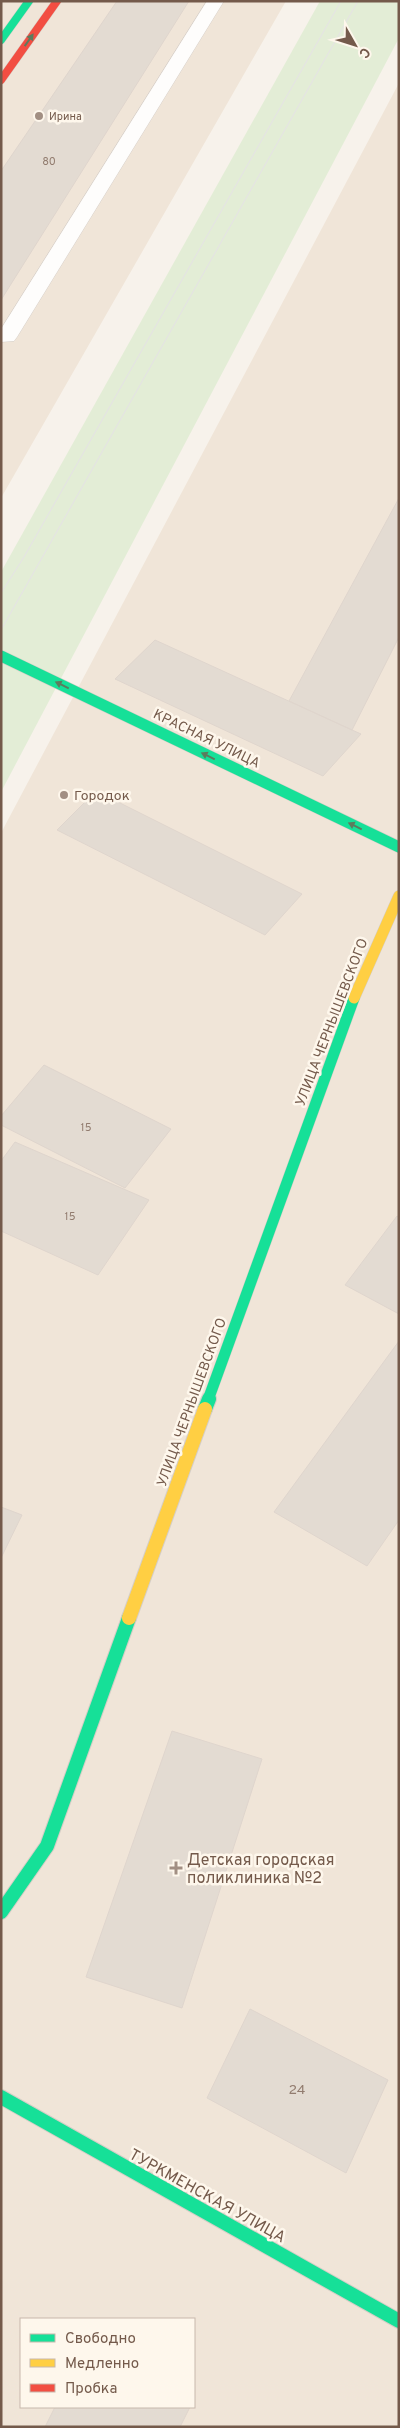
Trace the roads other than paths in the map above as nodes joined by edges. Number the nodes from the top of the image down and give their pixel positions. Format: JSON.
{"nodes":[{"id":1,"x":29,"y":1,"type":"edge"},
{"id":2,"x":57,"y":1,"type":"edge"},
{"id":3,"x":216,"y":1,"type":"edge"},
{"id":4,"x":1,"y":40,"type":"edge"},
{"id":5,"x":1,"y":80,"type":"edge"},
{"id":6,"x":1,"y":335,"type":"edge"},
{"id":7,"x":1,"y":656,"type":"edge"},
{"id":8,"x":399,"y":847,"type":"edge"},
{"id":9,"x":399,"y":896,"type":"edge"},
{"id":10,"x":1,"y":1912,"type":"edge"},
{"id":11,"x":1,"y":2097,"type":"edge"},
{"id":12,"x":399,"y":2321,"type":"edge"}],
"edges":[{"from":1,"to":4,"type":"street"},
{"from":5,"to":2,"type":"street","one_way":true},
{"from":3,"to":6,"type":"lane"},
{"from":8,"to":7,"type":"street","name":"КРАСНАЯ УЛИЦА","one_way":true},
{"from":9,"to":10,"type":"street","name":"УЛИЦА ЧЕРНЫШЕВСКОГО"},
{"from":11,"to":12,"type":"street","name":"ТУРКМЕНСКАЯ УЛИЦА"}]}
